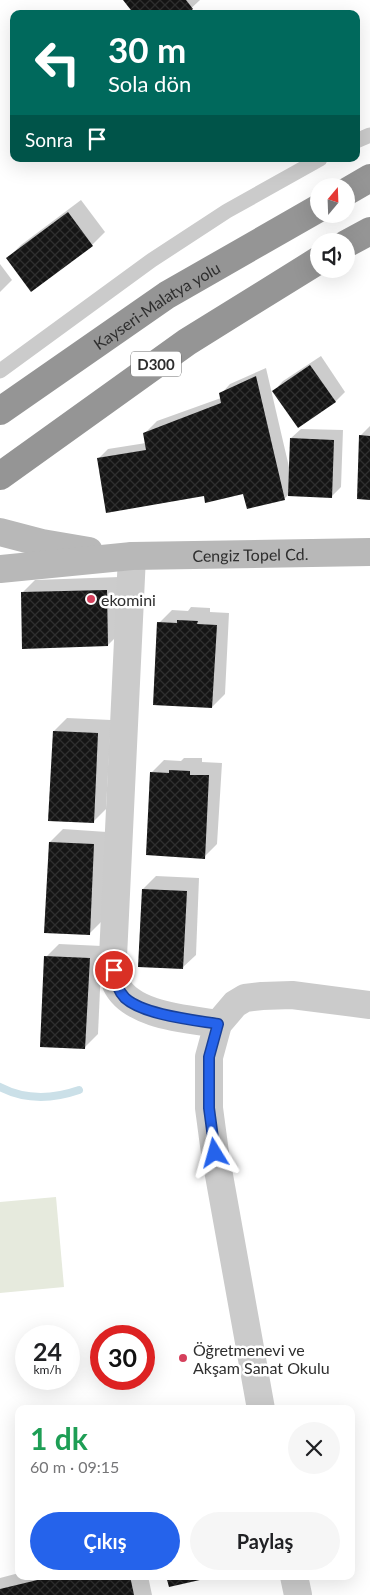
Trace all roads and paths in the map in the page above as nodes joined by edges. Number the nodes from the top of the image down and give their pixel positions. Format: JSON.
{"nodes":[{"id":1,"x":315,"y":162,"type":"edge"},
{"id":2,"x":370,"y":178,"type":"edge"},
{"id":3,"x":355,"y":187,"type":"edge"},
{"id":4,"x":310,"y":213,"type":"edge"},
{"id":5,"x":370,"y":231,"type":"edge"},
{"id":6,"x":355,"y":239,"type":"edge"},
{"id":7,"x":310,"y":266,"type":"edge"},
{"id":8,"x":0,"y":371,"type":"edge"},
{"id":9,"x":0,"y":411,"type":"edge"},
{"id":10,"x":0,"y":476,"type":"edge"},
{"id":11,"x":0,"y":532,"type":"edge"},
{"id":12,"x":370,"y":552,"type":"edge"},
{"id":13,"x":132,"y":556,"type":"junction"},
{"id":14,"x":0,"y":569,"type":"edge"},
{"id":15,"x":370,"y":1005,"type":"edge"},
{"id":16,"x":218,"y":1024,"type":"junction"},
{"id":17,"x":260,"y":1405,"type":"edge"},
{"id":18,"x":295,"y":1580,"type":"edge"},
{"id":19,"x":298,"y":1595,"type":"edge"}],
"edges":[{"from":1,"to":8,"type":"lane"},
{"from":2,"to":3,"type":"highway"},
{"from":4,"to":9,"type":"highway","name":"Kayseri-Malatya yolu"},
{"from":5,"to":6,"type":"highway"},
{"from":7,"to":10,"type":"highway","number":"D300"},
{"from":11,"to":13,"type":"main road"},
{"from":12,"to":13,"type":"main road","name":"Cengiz Topel Cd."},
{"from":13,"to":14,"type":"main road"},
{"from":13,"to":16,"type":"street"},
{"from":15,"to":16,"type":"street"},
{"from":16,"to":17,"type":"street"},
{"from":18,"to":19,"type":"street"}]}
